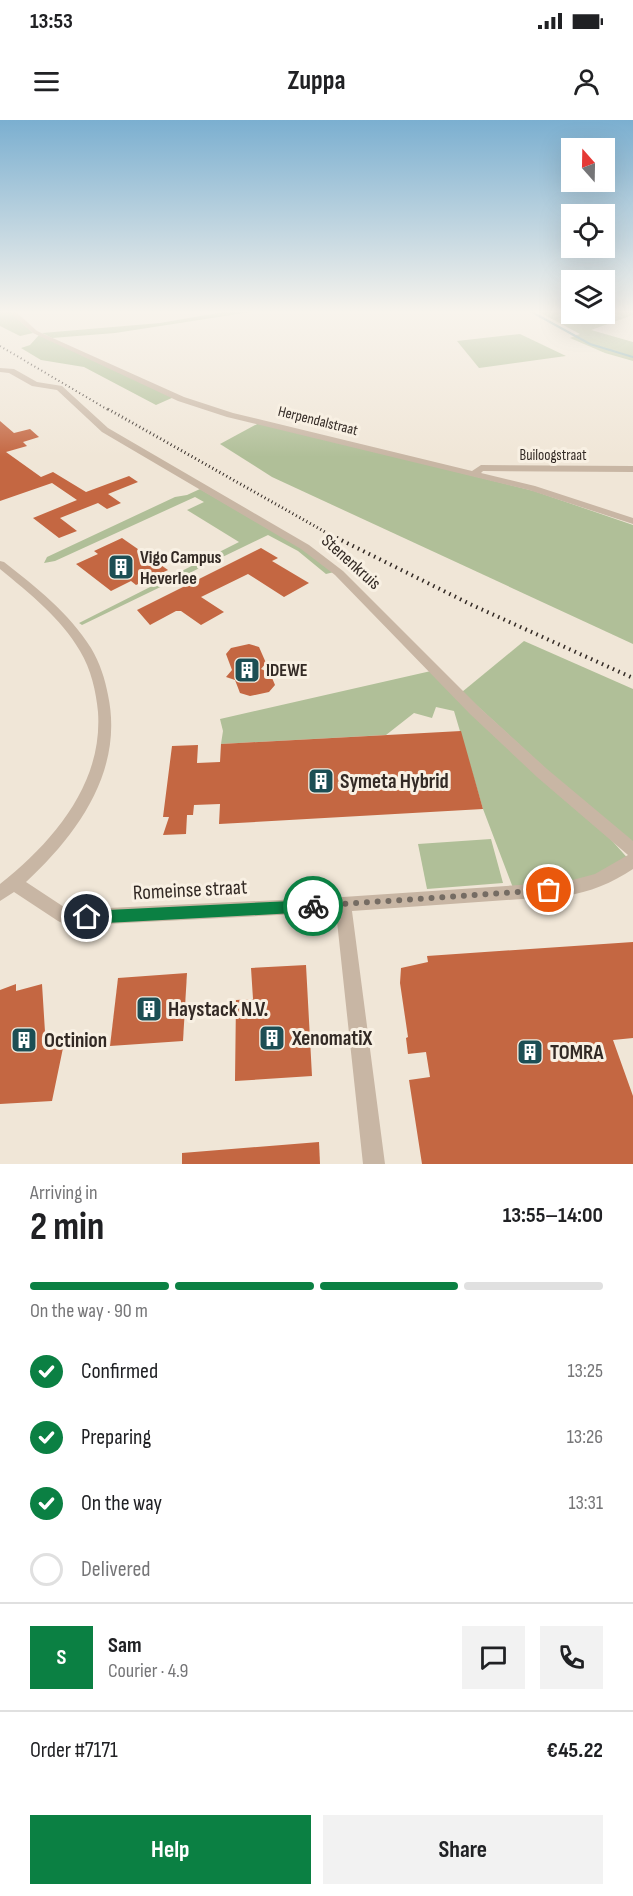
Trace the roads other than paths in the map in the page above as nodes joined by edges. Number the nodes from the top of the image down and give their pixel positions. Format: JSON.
{"nodes":[{"id":1,"x":95,"y":360,"type":"edge"},
{"id":2,"x":0,"y":370,"type":"edge"},
{"id":3,"x":633,"y":469,"type":"edge"},
{"id":4,"x":474,"y":474,"type":"junction"},
{"id":5,"x":633,"y":521,"type":"edge"},
{"id":6,"x":0,"y":564,"type":"edge"},
{"id":7,"x":633,"y":850,"type":"edge"},
{"id":8,"x":633,"y":860,"type":"edge"},
{"id":9,"x":14,"y":883,"type":"junction"},
{"id":10,"x":0,"y":894,"type":"edge"},
{"id":11,"x":343,"y":904,"type":"junction"},
{"id":12,"x":374,"y":1164,"type":"edge"}],
"edges":[{"from":1,"to":4,"type":"street","name":"Herpendalstraat"},
{"from":2,"to":7,"type":"street","name":"Stenenkruis"},
{"from":3,"to":4,"type":"street","name":"Builoogstraat"},
{"from":4,"to":5,"type":"street","name":"Herpendalstraat"},
{"from":6,"to":9,"type":"street"},
{"from":8,"to":11,"type":"street","name":"Romeinse straat"},
{"from":9,"to":10,"type":"street"},
{"from":9,"to":11,"type":"street","name":"Romeinse straat"},
{"from":11,"to":12,"type":"street"}]}
